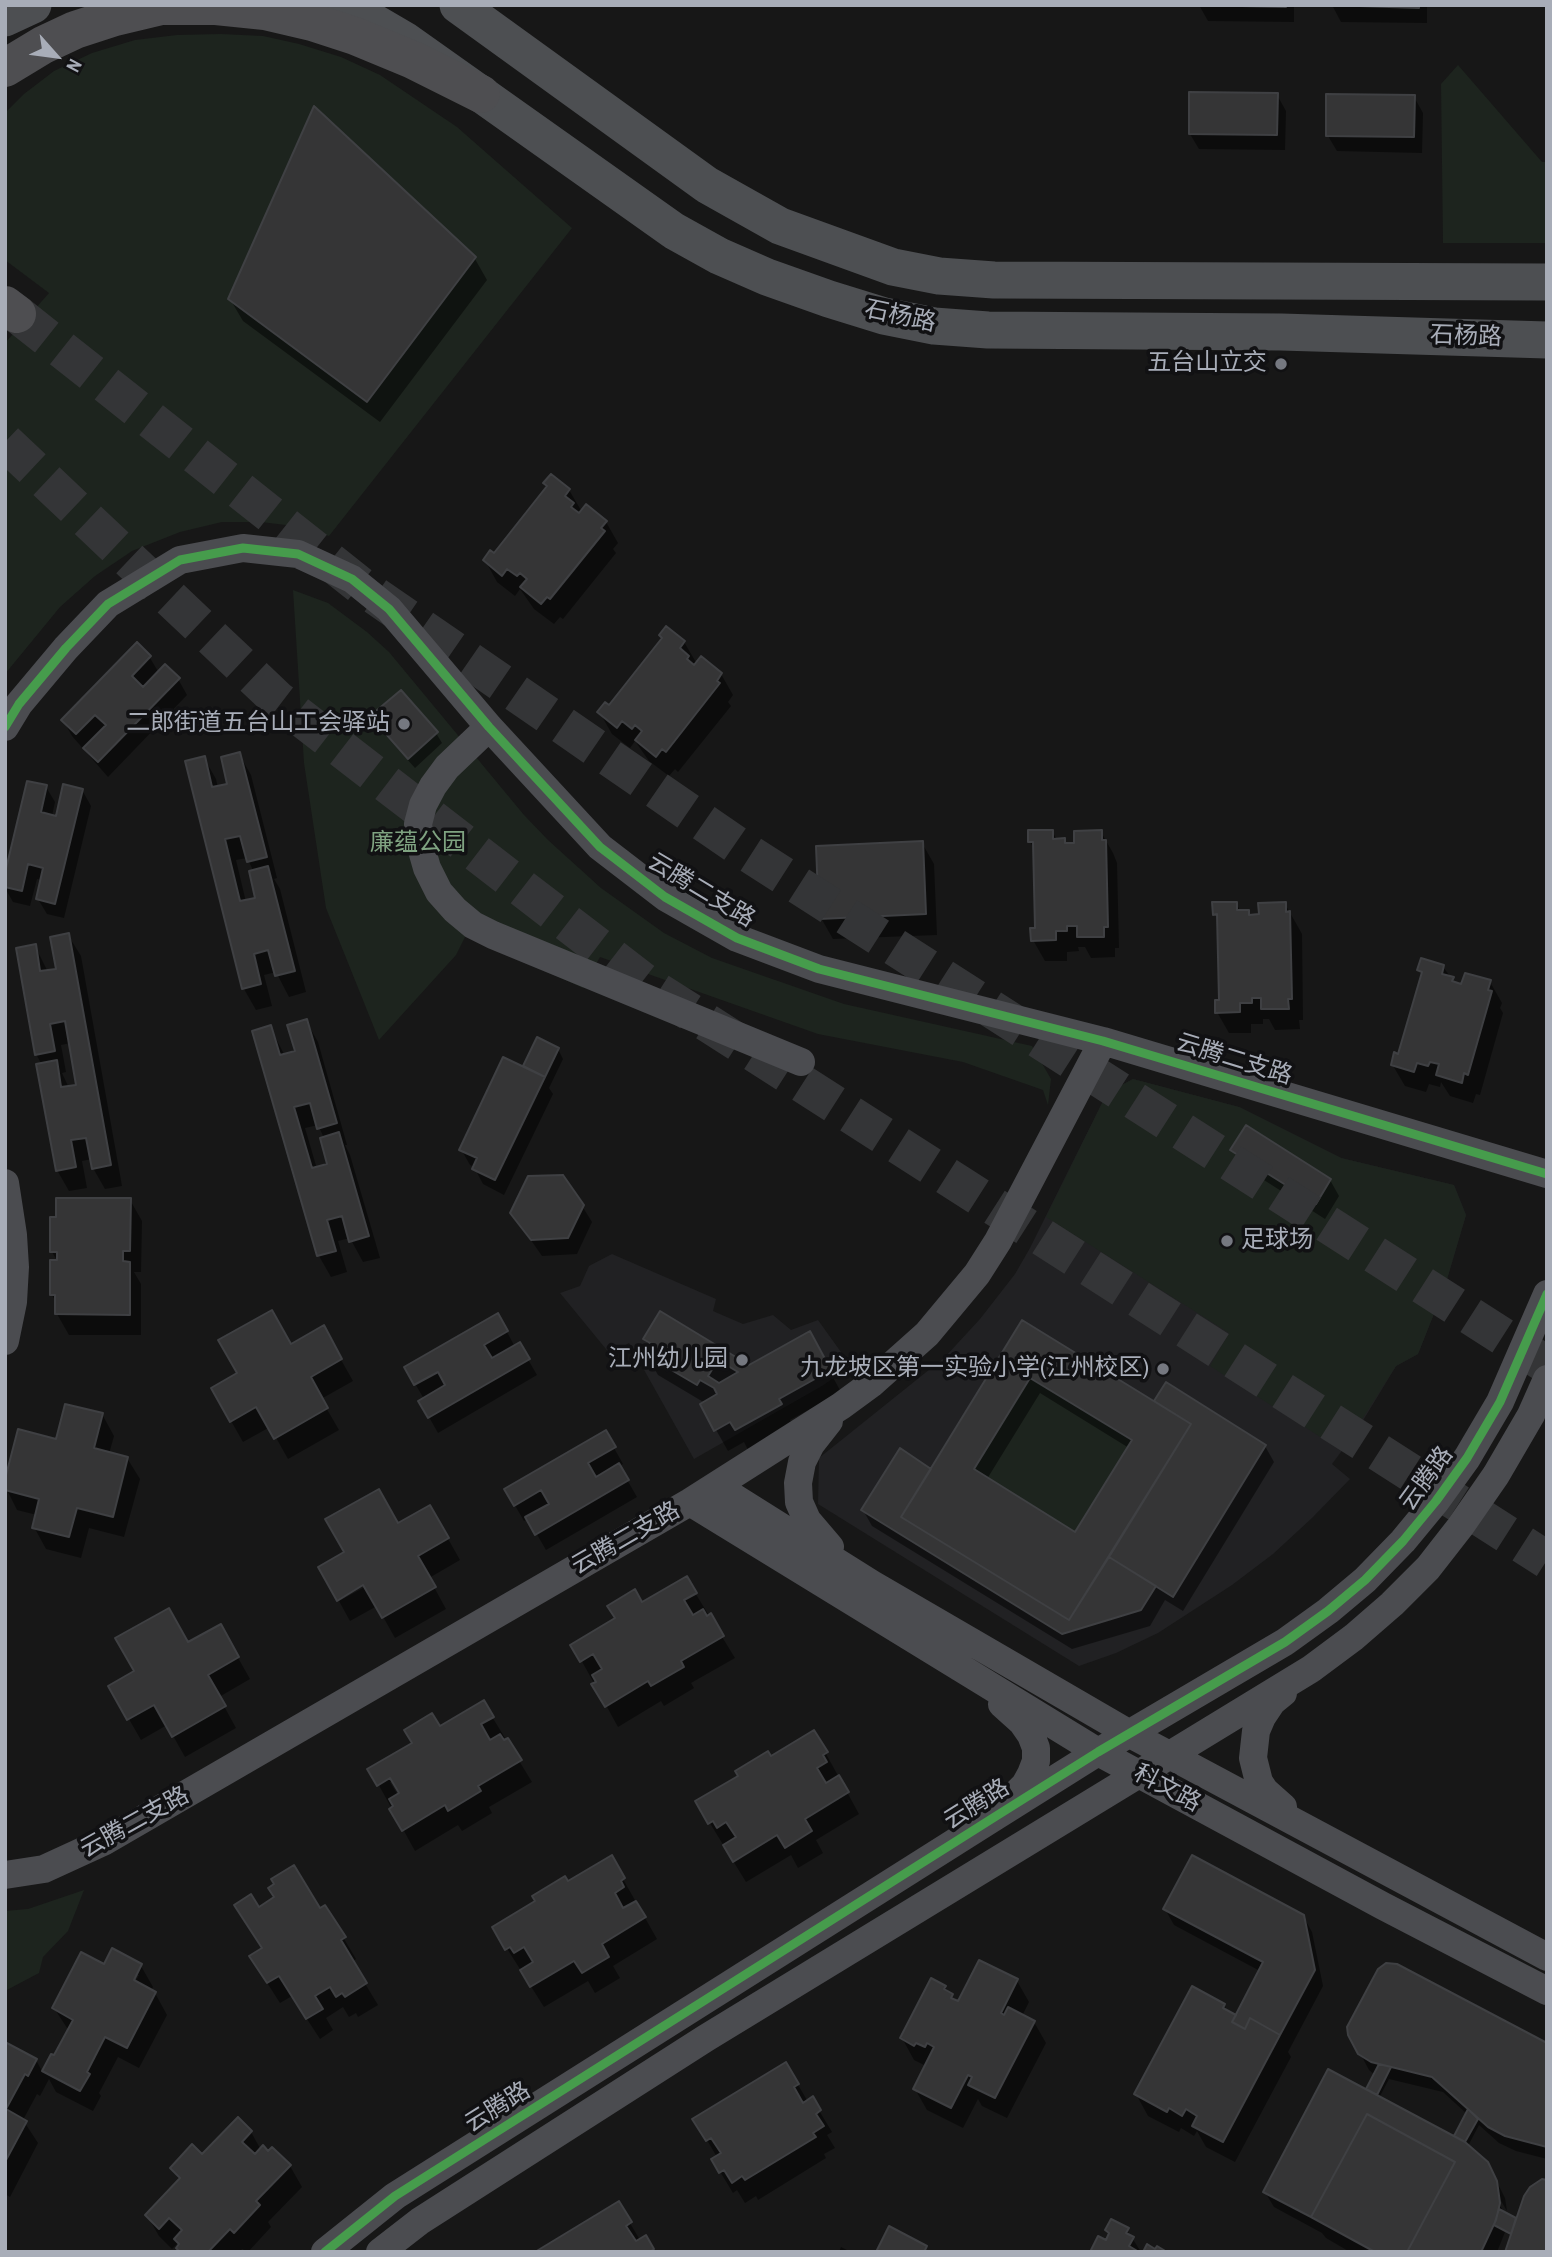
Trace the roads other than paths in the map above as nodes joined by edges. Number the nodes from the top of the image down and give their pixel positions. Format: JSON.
{"nodes":[{"id":1,"x":33,"y":5,"type":"edge"},
{"id":2,"x":339,"y":5,"type":"edge"},
{"id":3,"x":458,"y":5,"type":"edge"},
{"id":4,"x":5,"y":18,"type":"edge"},
{"id":5,"x":5,"y":68,"type":"edge"},
{"id":6,"x":481,"y":94,"type":"junction"},
{"id":7,"x":1547,"y":282,"type":"edge"},
{"id":8,"x":1547,"y":340,"type":"edge"},
{"id":9,"x":5,"y":727,"type":"edge"},
{"id":10,"x":489,"y":727,"type":"junction"},
{"id":11,"x":1103,"y":1041,"type":"junction"},
{"id":12,"x":801,"y":1062,"type":"dead end"},
{"id":13,"x":1547,"y":1174,"type":"edge"},
{"id":14,"x":5,"y":1183,"type":"edge"},
{"id":15,"x":1547,"y":1294,"type":"edge"},
{"id":16,"x":5,"y":1340,"type":"edge"},
{"id":17,"x":1547,"y":1378,"type":"edge"},
{"id":18,"x":841,"y":1406,"type":"junction"},
{"id":19,"x":716,"y":1486,"type":"junction"},
{"id":20,"x":690,"y":1502,"type":"junction"},
{"id":21,"x":872,"y":1584,"type":"junction"},
{"id":22,"x":961,"y":1667,"type":"junction"},
{"id":23,"x":1311,"y":1669,"type":"junction"},
{"id":24,"x":1129,"y":1734,"type":"junction"},
{"id":25,"x":1098,"y":1752,"type":"junction"},
{"id":26,"x":1168,"y":1755,"type":"junction"},
{"id":27,"x":1138,"y":1774,"type":"junction"},
{"id":28,"x":993,"y":1818,"type":"junction"},
{"id":29,"x":1305,"y":1828,"type":"junction"},
{"id":30,"x":5,"y":1875,"type":"edge"},
{"id":31,"x":1547,"y":1956,"type":"edge"},
{"id":32,"x":1547,"y":1991,"type":"edge"},
{"id":33,"x":326,"y":2252,"type":"edge"},
{"id":34,"x":380,"y":2252,"type":"edge"}],
"edges":[{"from":1,"to":4,"type":"main road"},
{"from":2,"to":6,"type":"main road","name":"石杨路"},
{"from":3,"to":7,"type":"main road","name":"石杨路"},
{"from":5,"to":6,"type":"highway"},
{"from":6,"to":8,"type":"main road","name":"石杨路"},
{"from":9,"to":10,"type":"street","name":"云腾二支路"},
{"from":10,"to":11,"type":"street","name":"云腾二支路"},
{"from":10,"to":12,"type":"street"},
{"from":11,"to":13,"type":"street","name":"云腾二支路"},
{"from":11,"to":18,"type":"street","name":"云腾二支路"},
{"from":14,"to":16,"type":"street"},
{"from":15,"to":24,"type":"street","name":"云腾路"},
{"from":17,"to":23,"type":"street"},
{"from":18,"to":19,"type":"street","name":"云腾二支路"},
{"from":18,"to":21,"type":"street"},
{"from":19,"to":20,"type":"street","name":"云腾二支路"},
{"from":19,"to":21,"type":"street","name":"科文路"},
{"from":20,"to":22,"type":"street","name":"科文路"},
{"from":20,"to":30,"type":"street","name":"云腾二支路"},
{"from":21,"to":24,"type":"street","name":"科文路"},
{"from":22,"to":25,"type":"street","name":"科文路"},
{"from":22,"to":28,"type":"street"},
{"from":23,"to":26,"type":"street"},
{"from":23,"to":29,"type":"street"},
{"from":24,"to":25,"type":"street","name":"云腾路"},
{"from":24,"to":26,"type":"street","name":"科文路"},
{"from":25,"to":27,"type":"street","name":"科文路"},
{"from":25,"to":28,"type":"street","name":"云腾路"},
{"from":26,"to":27,"type":"street"},
{"from":26,"to":29,"type":"street","name":"科文路"},
{"from":27,"to":32,"type":"street","name":"科文路"},
{"from":27,"to":34,"type":"street"},
{"from":28,"to":33,"type":"street","name":"云腾路"},
{"from":29,"to":31,"type":"street","name":"科文路"}]}
